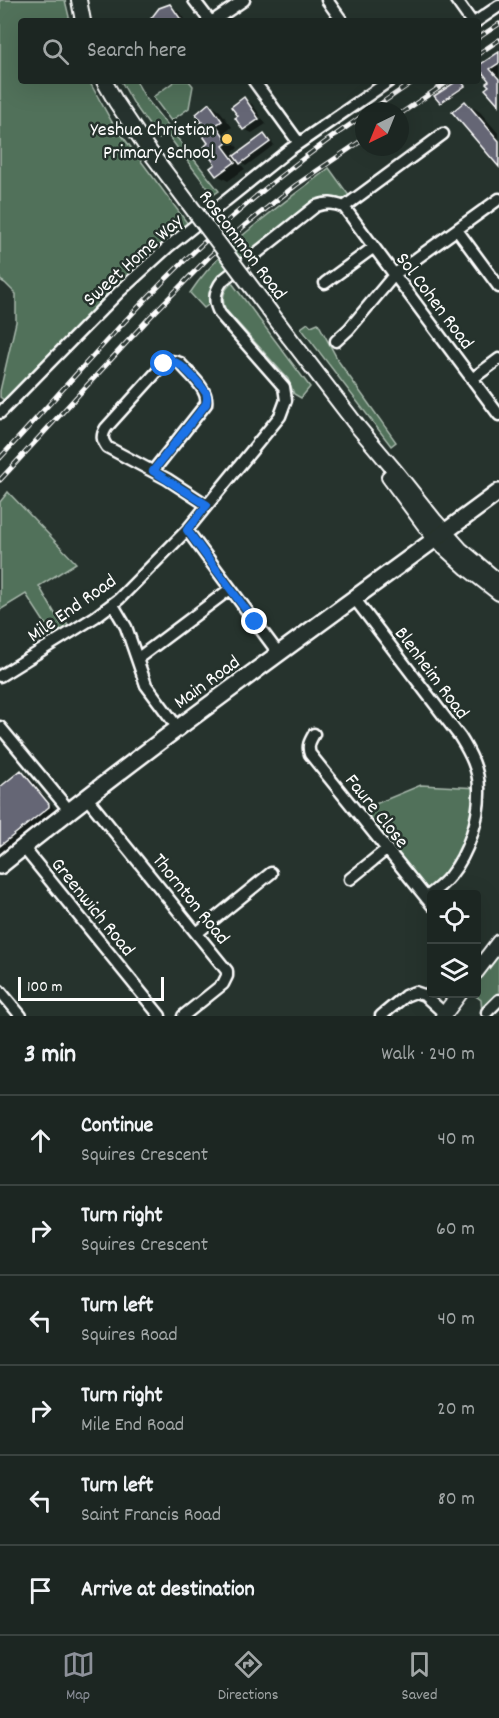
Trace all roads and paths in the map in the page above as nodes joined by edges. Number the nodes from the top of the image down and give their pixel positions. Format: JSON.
{"nodes":[{"id":1,"x":79,"y":0,"type":"edge"},
{"id":2,"x":194,"y":0,"type":"edge"},
{"id":3,"x":244,"y":0,"type":"edge"},
{"id":4,"x":327,"y":0,"type":"edge"},
{"id":5,"x":456,"y":0,"type":"edge"},
{"id":6,"x":499,"y":6,"type":"edge"},
{"id":7,"x":82,"y":18,"type":"edge"},
{"id":8,"x":209,"y":18,"type":"edge"},
{"id":9,"x":216,"y":18,"type":"edge"},
{"id":10,"x":340,"y":18,"type":"edge"},
{"id":11,"x":469,"y":18,"type":"edge"},
{"id":12,"x":481,"y":18,"type":"edge"},
{"id":13,"x":106,"y":84,"type":"edge"},
{"id":14,"x":256,"y":84,"type":"edge"},
{"id":15,"x":383,"y":84,"type":"edge"},
{"id":16,"x":443,"y":134,"type":"dead end"},
{"id":17,"x":298,"y":143,"type":"junction"},
{"id":18,"x":499,"y":199,"type":"edge"},
{"id":19,"x":344,"y":207,"type":"junction"},
{"id":20,"x":457,"y":230,"type":"junction"},
{"id":21,"x":374,"y":247,"type":"junction"},
{"id":22,"x":394,"y":274,"type":"junction"},
{"id":23,"x":325,"y":283,"type":"dead end"},
{"id":24,"x":499,"y":287,"type":"edge"},
{"id":25,"x":336,"y":340,"type":"dead end"},
{"id":26,"x":499,"y":359,"type":"edge"},
{"id":27,"x":472,"y":379,"type":"junction"},
{"id":28,"x":0,"y":413,"type":"edge"},
{"id":29,"x":499,"y":415,"type":"edge"},
{"id":30,"x":153,"y":471,"type":"junction"},
{"id":31,"x":499,"y":492,"type":"edge"},
{"id":32,"x":207,"y":505,"type":"junction"},
{"id":33,"x":187,"y":530,"type":"junction"},
{"id":34,"x":440,"y":535,"type":"junction"},
{"id":35,"x":499,"y":582,"type":"edge"},
{"id":36,"x":230,"y":589,"type":"junction"},
{"id":37,"x":499,"y":593,"type":"edge"},
{"id":38,"x":354,"y":598,"type":"junction"},
{"id":39,"x":113,"y":605,"type":"junction"},
{"id":40,"x":279,"y":654,"type":"junction"},
{"id":41,"x":136,"y":659,"type":"junction"},
{"id":42,"x":0,"y":676,"type":"edge"},
{"id":43,"x":0,"y":727,"type":"edge"},
{"id":44,"x":178,"y":728,"type":"junction"},
{"id":45,"x":314,"y":735,"type":"dead end"},
{"id":46,"x":86,"y":797,"type":"junction"},
{"id":47,"x":69,"y":810,"type":"junction"},
{"id":48,"x":23,"y":847,"type":"junction"},
{"id":49,"x":387,"y":849,"type":"junction"},
{"id":50,"x":0,"y":866,"type":"edge"},
{"id":51,"x":271,"y":873,"type":"dead end"},
{"id":52,"x":350,"y":879,"type":"dead end"},
{"id":53,"x":439,"y":890,"type":"edge"},
{"id":54,"x":427,"y":899,"type":"edge"},
{"id":55,"x":197,"y":933,"type":"junction"},
{"id":56,"x":499,"y":942,"type":"edge"},
{"id":57,"x":481,"y":963,"type":"edge"},
{"id":58,"x":0,"y":990,"type":"edge"},
{"id":59,"x":456,"y":998,"type":"edge"},
{"id":60,"x":499,"y":1000,"type":"edge"},
{"id":61,"x":488,"y":1012,"type":"dead end"},
{"id":62,"x":444,"y":1015,"type":"edge"},
{"id":63,"x":21,"y":1016,"type":"edge"},
{"id":64,"x":160,"y":1016,"type":"edge"},
{"id":65,"x":183,"y":1016,"type":"edge"},
{"id":66,"x":381,"y":1016,"type":"edge"}],
"edges":[{"from":1,"to":7,"type":"street"},
{"from":2,"to":8,"type":"street"},
{"from":3,"to":9,"type":"street"},
{"from":4,"to":10,"type":"street"},
{"from":5,"to":11,"type":"street"},
{"from":6,"to":12,"type":"street"},
{"from":13,"to":34,"type":"street","name":"Roscommon Road","bridge":true},
{"from":14,"to":17,"type":"street"},
{"from":15,"to":17,"type":"street","name":"Sweet Home Way"},
{"from":16,"to":19,"type":"street"},
{"from":17,"to":28,"type":"street","name":"Sweet Home Way"},
{"from":18,"to":20,"type":"street"},
{"from":19,"to":21,"type":"street","name":"Sol Cohen Road"},
{"from":19,"to":32,"type":"street","name":"Mile End Road"},
{"from":20,"to":22,"type":"street"},
{"from":20,"to":24,"type":"street"},
{"from":21,"to":22,"type":"street","name":"Sol Cohen Road"},
{"from":21,"to":23,"type":"street"},
{"from":22,"to":25,"type":"street"},
{"from":22,"to":27,"type":"street","name":"Sol Cohen Road"},
{"from":26,"to":27,"type":"street"},
{"from":27,"to":29,"type":"street","name":"Sol Cohen Road"},
{"from":30,"to":30,"type":"street"},
{"from":30,"to":32,"type":"street"},
{"from":31,"to":34,"type":"main road","name":"Main Road"},
{"from":32,"to":33,"type":"street","name":"Mile End Road"},
{"from":33,"to":36,"type":"street"},
{"from":33,"to":39,"type":"street","name":"Mile End Road"},
{"from":34,"to":35,"type":"street"},
{"from":34,"to":37,"type":"street"},
{"from":34,"to":38,"type":"main road","name":"Main Road"},
{"from":36,"to":40,"type":"street"},
{"from":36,"to":41,"type":"street"},
{"from":38,"to":40,"type":"main road","name":"Main Road"},
{"from":38,"to":53,"type":"street","name":"Blenheim Road"},
{"from":39,"to":41,"type":"street"},
{"from":39,"to":42,"type":"street","name":"Mile End Road"},
{"from":40,"to":44,"type":"main road","name":"Main Road"},
{"from":41,"to":44,"type":"street"},
{"from":43,"to":47,"type":"street"},
{"from":44,"to":46,"type":"main road","name":"Main Road"},
{"from":45,"to":49,"type":"street","name":"Faure Close"},
{"from":46,"to":47,"type":"main road","name":"Main Road"},
{"from":46,"to":55,"type":"street","name":"Thornton Road"},
{"from":47,"to":48,"type":"main road","name":"Main Road"},
{"from":48,"to":50,"type":"main road","name":"Main Road"},
{"from":48,"to":64,"type":"street","name":"Greenwich Road"},
{"from":49,"to":52,"type":"street"},
{"from":49,"to":54,"type":"street","name":"Faure Close"},
{"from":51,"to":55,"type":"street"},
{"from":55,"to":65,"type":"street","name":"Thornton Road"},
{"from":56,"to":57,"type":"street"},
{"from":58,"to":63,"type":"street"},
{"from":59,"to":62,"type":"street"},
{"from":60,"to":61,"type":"street"},
{"from":62,"to":66,"type":"street"}]}
